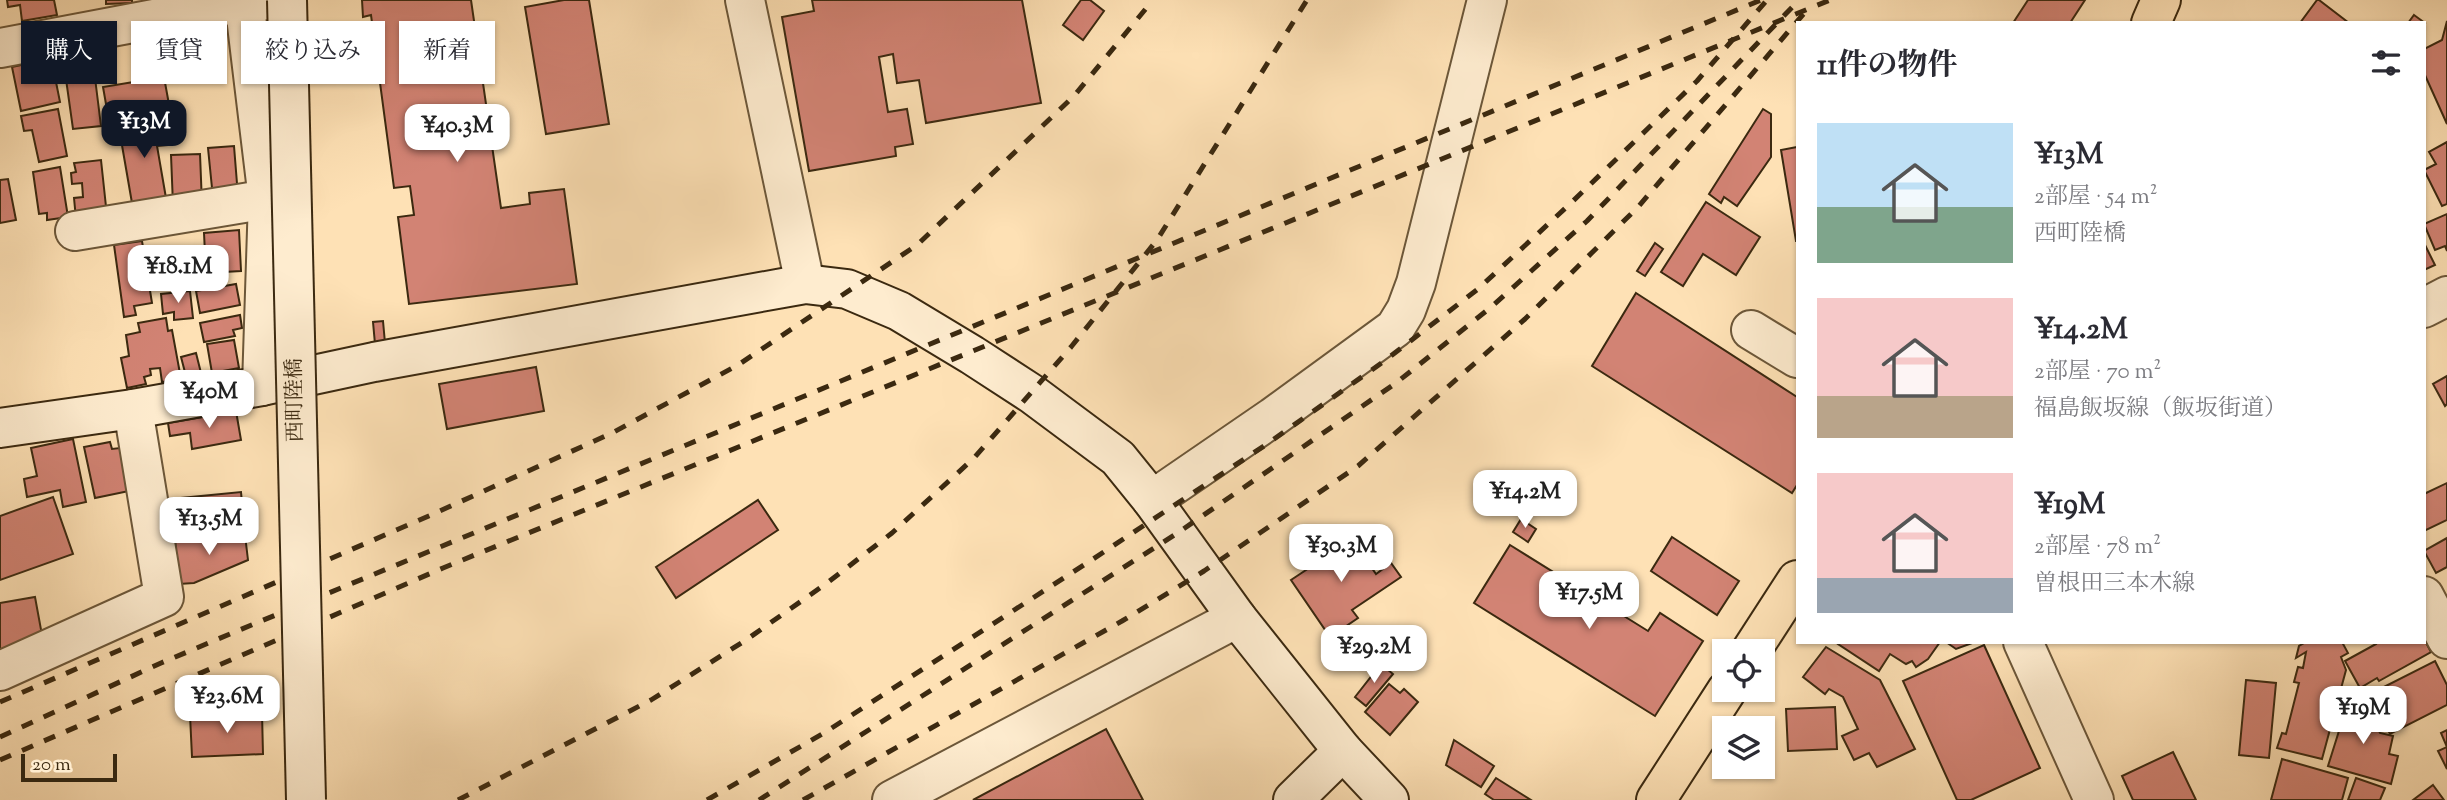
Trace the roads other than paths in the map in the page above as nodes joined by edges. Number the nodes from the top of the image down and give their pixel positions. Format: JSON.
{"nodes":[{"id":1,"x":287,"y":0,"type":"edge"},
{"id":2,"x":745,"y":0,"type":"edge"},
{"id":3,"x":1487,"y":0,"type":"edge"},
{"id":4,"x":2161,"y":0,"type":"edge"},
{"id":5,"x":254,"y":1,"type":"edge"},
{"id":6,"x":2152,"y":21,"type":"edge"},
{"id":7,"x":0,"y":48,"type":"edge"},
{"id":8,"x":268,"y":199,"type":"junction"},
{"id":9,"x":75,"y":231,"type":"dead end"},
{"id":10,"x":805,"y":284,"type":"junction"},
{"id":11,"x":2447,"y":296,"type":"edge"},
{"id":12,"x":2426,"y":307,"type":"edge"},
{"id":13,"x":1751,"y":330,"type":"dead end"},
{"id":14,"x":1796,"y":357,"type":"edge"},
{"id":15,"x":262,"y":386,"type":"junction"},
{"id":16,"x":133,"y":409,"type":"junction"},
{"id":17,"x":0,"y":428,"type":"edge"},
{"id":18,"x":1152,"y":500,"type":"junction"},
{"id":19,"x":1796,"y":582,"type":"edge"},
{"id":20,"x":2426,"y":600,"type":"edge"},
{"id":21,"x":1237,"y":618,"type":"junction"},
{"id":22,"x":1759,"y":639,"type":"edge"},
{"id":23,"x":2447,"y":639,"type":"edge"},
{"id":24,"x":2024,"y":644,"type":"edge"},
{"id":25,"x":0,"y":671,"type":"edge"},
{"id":26,"x":1719,"y":702,"type":"edge"},
{"id":27,"x":1343,"y":751,"type":"junction"},
{"id":28,"x":306,"y":800,"type":"edge"},
{"id":29,"x":892,"y":800,"type":"edge"},
{"id":30,"x":1293,"y":800,"type":"edge"},
{"id":31,"x":1390,"y":800,"type":"edge"},
{"id":32,"x":1656,"y":800,"type":"edge"},
{"id":33,"x":2094,"y":800,"type":"edge"}],
"edges":[{"from":1,"to":28,"type":"street","name":"西町陸橋","bridge":true},
{"from":2,"to":10,"type":"street"},
{"from":3,"to":18,"type":"street"},
{"from":4,"to":6,"type":"main road"},
{"from":5,"to":7,"type":"street"},
{"from":5,"to":8,"type":"street"},
{"from":8,"to":9,"type":"street"},
{"from":8,"to":15,"type":"street"},
{"from":10,"to":15,"type":"street"},
{"from":10,"to":18,"type":"street"},
{"from":11,"to":12,"type":"street"},
{"from":13,"to":14,"type":"street"},
{"from":15,"to":16,"type":"street"},
{"from":16,"to":17,"type":"street"},
{"from":16,"to":25,"type":"street"},
{"from":18,"to":21,"type":"street"},
{"from":19,"to":22,"type":"main road"},
{"from":20,"to":23,"type":"street"},
{"from":21,"to":27,"type":"street"},
{"from":21,"to":29,"type":"street"},
{"from":24,"to":33,"type":"street"},
{"from":26,"to":32,"type":"main road"},
{"from":27,"to":30,"type":"street"},
{"from":27,"to":31,"type":"street"}]}
